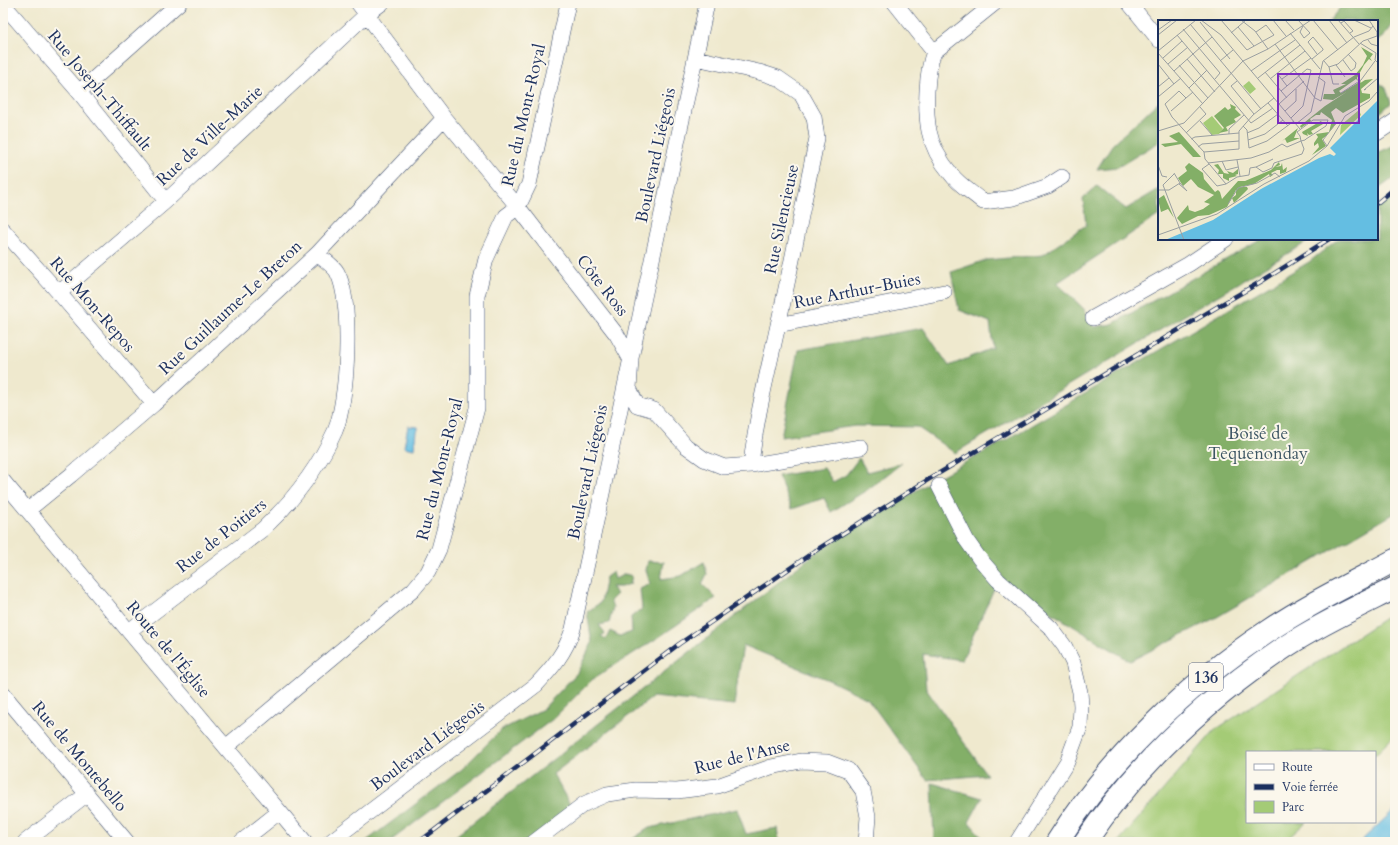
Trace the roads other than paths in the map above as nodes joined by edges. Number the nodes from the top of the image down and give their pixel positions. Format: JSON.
{"nodes":[{"id":1,"x":179,"y":3,"type":"edge"},
{"id":2,"x":382,"y":3,"type":"edge"},
{"id":3,"x":568,"y":3,"type":"edge"},
{"id":4,"x":707,"y":3,"type":"edge"},
{"id":5,"x":895,"y":3,"type":"edge"},
{"id":6,"x":995,"y":3,"type":"edge"},
{"id":7,"x":1129,"y":3,"type":"edge"},
{"id":8,"x":3,"y":4,"type":"edge"},
{"id":9,"x":363,"y":9,"type":"edge"},
{"id":10,"x":1158,"y":39,"type":"edge"},
{"id":11,"x":934,"y":52,"type":"junction"},
{"id":12,"x":696,"y":58,"type":"junction"},
{"id":13,"x":79,"y":92,"type":"junction"},
{"id":14,"x":444,"y":118,"type":"junction"},
{"id":15,"x":1395,"y":121,"type":"edge"},
{"id":16,"x":1378,"y":132,"type":"edge"},
{"id":17,"x":1062,"y":177,"type":"dead end"},
{"id":18,"x":166,"y":201,"type":"junction"},
{"id":19,"x":518,"y":207,"type":"junction"},
{"id":20,"x":3,"y":230,"type":"edge"},
{"id":21,"x":1225,"y":240,"type":"edge"},
{"id":22,"x":317,"y":254,"type":"junction"},
{"id":23,"x":944,"y":292,"type":"dead end"},
{"id":24,"x":59,"y":293,"type":"junction"},
{"id":25,"x":1093,"y":318,"type":"dead end"},
{"id":26,"x":778,"y":324,"type":"junction"},
{"id":27,"x":631,"y":360,"type":"junction"},
{"id":28,"x":154,"y":404,"type":"junction"},
{"id":29,"x":861,"y":447,"type":"dead end"},
{"id":30,"x":751,"y":465,"type":"junction"},
{"id":31,"x":3,"y":481,"type":"edge"},
{"id":32,"x":938,"y":486,"type":"dead end"},
{"id":33,"x":28,"y":510,"type":"junction"},
{"id":34,"x":1395,"y":560,"type":"edge"},
{"id":35,"x":1395,"y":588,"type":"edge"},
{"id":36,"x":129,"y":631,"type":"junction"},
{"id":37,"x":3,"y":694,"type":"edge"},
{"id":38,"x":226,"y":747,"type":"junction"},
{"id":39,"x":87,"y":794,"type":"junction"},
{"id":40,"x":280,"y":812,"type":"junction"},
{"id":41,"x":1020,"y":837,"type":"edge"},
{"id":42,"x":25,"y":842,"type":"edge"},
{"id":43,"x":127,"y":842,"type":"edge"},
{"id":44,"x":241,"y":842,"type":"edge"},
{"id":45,"x":306,"y":842,"type":"edge"},
{"id":46,"x":330,"y":842,"type":"edge"},
{"id":47,"x":534,"y":842,"type":"edge"},
{"id":48,"x":866,"y":842,"type":"edge"},
{"id":49,"x":1057,"y":842,"type":"edge"},
{"id":50,"x":1084,"y":842,"type":"edge"}],
"edges":[{"from":1,"to":13,"type":"street"},
{"from":2,"to":9,"type":"street","name":"Rue de Ville-Marie"},
{"from":3,"to":19,"type":"street","name":"Rue du Mont-Royal"},
{"from":4,"to":12,"type":"street","name":"Boulevard Liégeois"},
{"from":5,"to":11,"type":"street"},
{"from":6,"to":11,"type":"street"},
{"from":7,"to":10,"type":"street"},
{"from":8,"to":13,"type":"street","name":"Rue Joseph-Thiffault"},
{"from":9,"to":14,"type":"street","name":"Côte Ross"},
{"from":9,"to":18,"type":"street","name":"Rue de Ville-Marie"},
{"from":11,"to":17,"type":"street"},
{"from":12,"to":26,"type":"street","name":"Rue Silencieuse"},
{"from":12,"to":27,"type":"street","name":"Boulevard Liégeois"},
{"from":13,"to":18,"type":"street","name":"Rue Joseph-Thiffault"},
{"from":14,"to":19,"type":"street","name":"Côte Ross"},
{"from":14,"to":22,"type":"street","name":"Rue Guillaume-Le Breton"},
{"from":15,"to":16,"type":"street"},
{"from":18,"to":24,"type":"street","name":"Rue de Ville-Marie"},
{"from":19,"to":27,"type":"street","name":"Côte Ross"},
{"from":19,"to":38,"type":"street","name":"Rue du Mont-Royal"},
{"from":20,"to":24,"type":"street","name":"Rue Mon-Repos"},
{"from":21,"to":25,"type":"street"},
{"from":22,"to":28,"type":"street","name":"Rue Guillaume-Le Breton"},
{"from":22,"to":36,"type":"street","name":"Rue de Poitiers"},
{"from":23,"to":26,"type":"street","name":"Rue Arthur-Buies"},
{"from":24,"to":28,"type":"street","name":"Rue Mon-Repos"},
{"from":26,"to":30,"type":"street","name":"Rue Silencieuse"},
{"from":27,"to":30,"type":"street"},
{"from":27,"to":46,"type":"street","name":"Boulevard Liégeois"},
{"from":28,"to":33,"type":"street","name":"Rue Guillaume-Le Breton"},
{"from":29,"to":30,"type":"street"},
{"from":31,"to":33,"type":"street","name":"Route de l'Église"},
{"from":32,"to":41,"type":"street"},
{"from":33,"to":36,"type":"street","name":"Route de l'Église"},
{"from":34,"to":49,"type":"main road","number":"136"},
{"from":35,"to":50,"type":"main road","number":"136"},
{"from":36,"to":38,"type":"street","name":"Route de l'Église"},
{"from":37,"to":39,"type":"street","name":"Rue de Montebello"},
{"from":38,"to":40,"type":"street","name":"Route de l'Église"},
{"from":39,"to":42,"type":"street"},
{"from":39,"to":43,"type":"street","name":"Rue de Montebello"},
{"from":40,"to":44,"type":"street"},
{"from":40,"to":45,"type":"street","name":"Route de l'Église"},
{"from":47,"to":48,"type":"street","name":"Rue de l'Anse"}]}
